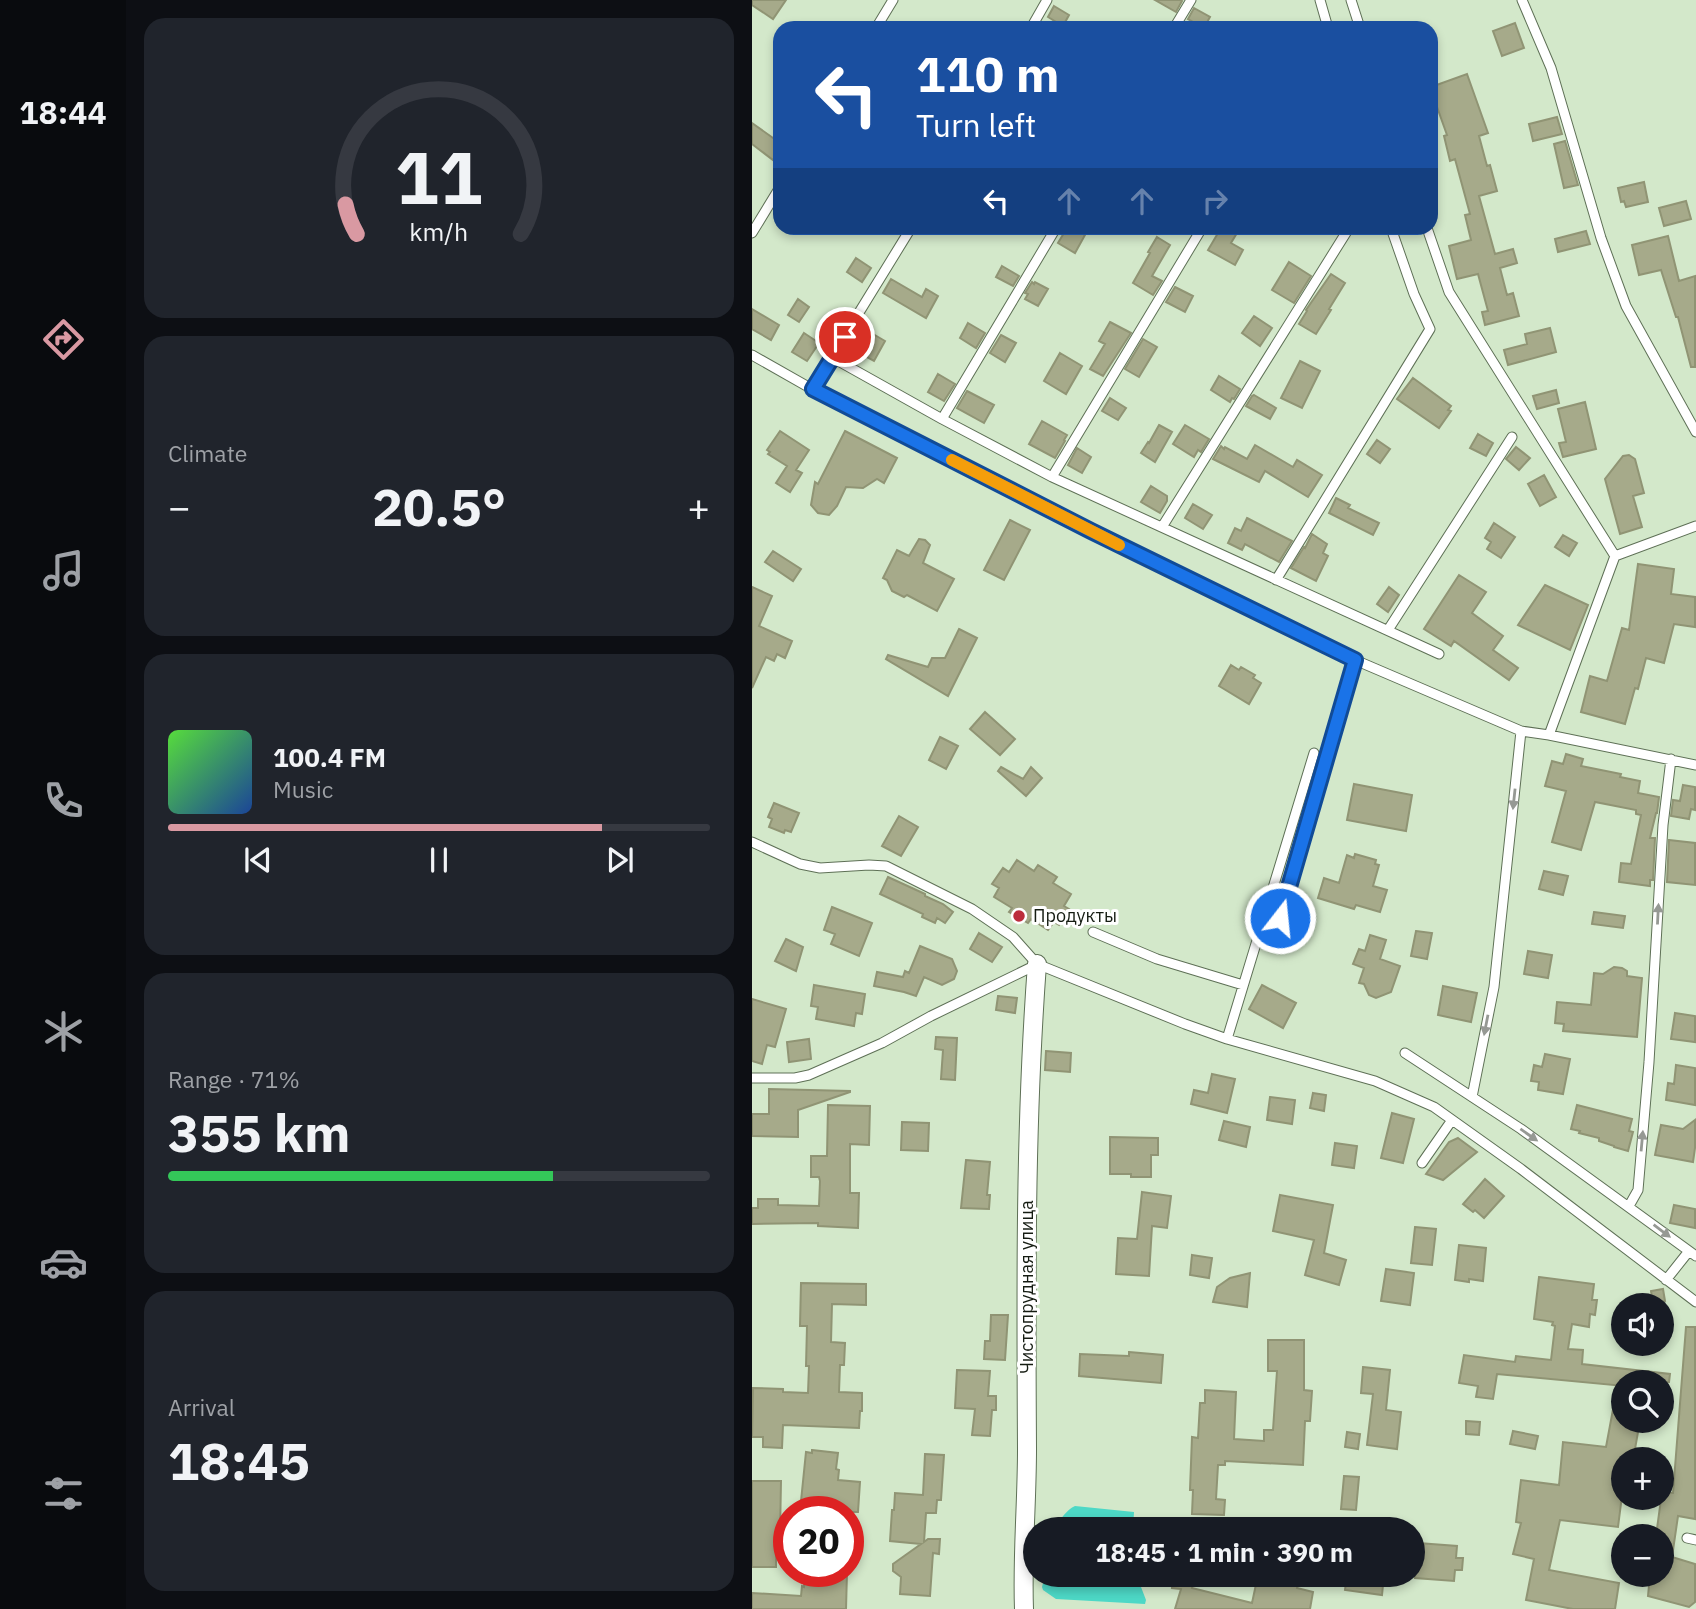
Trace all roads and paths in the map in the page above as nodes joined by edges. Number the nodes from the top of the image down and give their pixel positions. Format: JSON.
{"nodes":[{"id":1,"x":893,"y":0,"type":"edge"},
{"id":2,"x":1047,"y":0,"type":"edge"},
{"id":3,"x":1191,"y":0,"type":"edge"},
{"id":4,"x":1320,"y":0,"type":"edge"},
{"id":5,"x":1351,"y":0,"type":"edge"},
{"id":6,"x":1522,"y":0,"type":"edge"},
{"id":7,"x":880,"y":21,"type":"edge"},
{"id":8,"x":1035,"y":21,"type":"edge"},
{"id":9,"x":1178,"y":21,"type":"edge"},
{"id":10,"x":1325,"y":21,"type":"edge"},
{"id":11,"x":1358,"y":21,"type":"edge"},
{"id":12,"x":773,"y":198,"type":"edge"},
{"id":13,"x":752,"y":233,"type":"edge"},
{"id":14,"x":907,"y":235,"type":"edge"},
{"id":15,"x":1052,"y":235,"type":"edge"},
{"id":16,"x":1198,"y":235,"type":"edge"},
{"id":17,"x":1345,"y":235,"type":"edge"},
{"id":18,"x":1393,"y":235,"type":"edge"},
{"id":19,"x":1429,"y":235,"type":"edge"},
{"id":20,"x":752,"y":355,"type":"edge"},
{"id":21,"x":833,"y":358,"type":"junction"},
{"id":22,"x":813,"y":389,"type":"junction"},
{"id":23,"x":942,"y":419,"type":"junction"},
{"id":24,"x":1695,"y":432,"type":"edge"},
{"id":25,"x":1512,"y":438,"type":"dead end"},
{"id":26,"x":1052,"y":477,"type":"junction"},
{"id":27,"x":1695,"y":526,"type":"edge"},
{"id":28,"x":1162,"y":527,"type":"junction"},
{"id":29,"x":1615,"y":556,"type":"junction"},
{"id":30,"x":1276,"y":579,"type":"junction"},
{"id":31,"x":1388,"y":630,"type":"junction"},
{"id":32,"x":1439,"y":654,"type":"dead end"},
{"id":33,"x":1355,"y":660,"type":"junction"},
{"id":34,"x":1521,"y":731,"type":"junction"},
{"id":35,"x":1549,"y":735,"type":"junction"},
{"id":36,"x":1314,"y":753,"type":"dead end"},
{"id":37,"x":1671,"y":760,"type":"junction"},
{"id":38,"x":1695,"y":765,"type":"edge"},
{"id":39,"x":752,"y":842,"type":"edge"},
{"id":40,"x":1280,"y":918,"type":"dead end"},
{"id":41,"x":1093,"y":932,"type":"dead end"},
{"id":42,"x":1037,"y":964,"type":"junction"},
{"id":43,"x":1243,"y":985,"type":"junction"},
{"id":44,"x":1227,"y":1039,"type":"junction"},
{"id":45,"x":1405,"y":1052,"type":"dead end"},
{"id":46,"x":752,"y":1078,"type":"edge"},
{"id":47,"x":1472,"y":1097,"type":"junction"},
{"id":48,"x":1452,"y":1120,"type":"junction"},
{"id":49,"x":1422,"y":1163,"type":"dead end"},
{"id":50,"x":1629,"y":1206,"type":"junction"},
{"id":51,"x":1692,"y":1254,"type":"edge"},
{"id":52,"x":1666,"y":1280,"type":"junction"},
{"id":53,"x":1695,"y":1302,"type":"edge"},
{"id":54,"x":1024,"y":1609,"type":"edge"}],
"edges":[{"from":1,"to":7,"type":"lane"},
{"from":2,"to":8,"type":"lane"},
{"from":3,"to":9,"type":"lane"},
{"from":4,"to":10,"type":"lane"},
{"from":5,"to":11,"type":"lane"},
{"from":6,"to":24,"type":"lane"},
{"from":12,"to":13,"type":"lane"},
{"from":14,"to":21,"type":"lane"},
{"from":15,"to":23,"type":"lane"},
{"from":16,"to":26,"type":"lane"},
{"from":17,"to":28,"type":"lane"},
{"from":18,"to":30,"type":"lane"},
{"from":19,"to":29,"type":"lane"},
{"from":20,"to":22,"type":"lane"},
{"from":21,"to":22,"type":"lane"},
{"from":21,"to":23,"type":"lane"},
{"from":22,"to":33,"type":"lane"},
{"from":23,"to":26,"type":"lane"},
{"from":25,"to":31,"type":"lane"},
{"from":26,"to":28,"type":"lane"},
{"from":27,"to":29,"type":"lane"},
{"from":28,"to":30,"type":"lane"},
{"from":29,"to":35,"type":"lane"},
{"from":30,"to":31,"type":"lane"},
{"from":31,"to":32,"type":"lane"},
{"from":33,"to":34,"type":"lane"},
{"from":33,"to":40,"type":"lane"},
{"from":34,"to":35,"type":"lane"},
{"from":34,"to":47,"type":"lane","one_way":true},
{"from":35,"to":37,"type":"lane"},
{"from":36,"to":43,"type":"lane"},
{"from":37,"to":38,"type":"lane"},
{"from":50,"to":37,"type":"lane","one_way":true},
{"from":39,"to":42,"type":"lane"},
{"from":41,"to":43,"type":"lane"},
{"from":42,"to":44,"type":"lane"},
{"from":42,"to":46,"type":"lane"},
{"from":42,"to":54,"type":"street","name":"Чистопрудная улица"},
{"from":43,"to":44,"type":"lane"},
{"from":44,"to":48,"type":"lane"},
{"from":45,"to":47,"type":"lane"},
{"from":47,"to":50,"type":"lane","one_way":true},
{"from":48,"to":49,"type":"lane"},
{"from":48,"to":52,"type":"lane"},
{"from":50,"to":51,"type":"lane","one_way":true},
{"from":51,"to":52,"type":"lane"},
{"from":52,"to":53,"type":"lane"}]}
